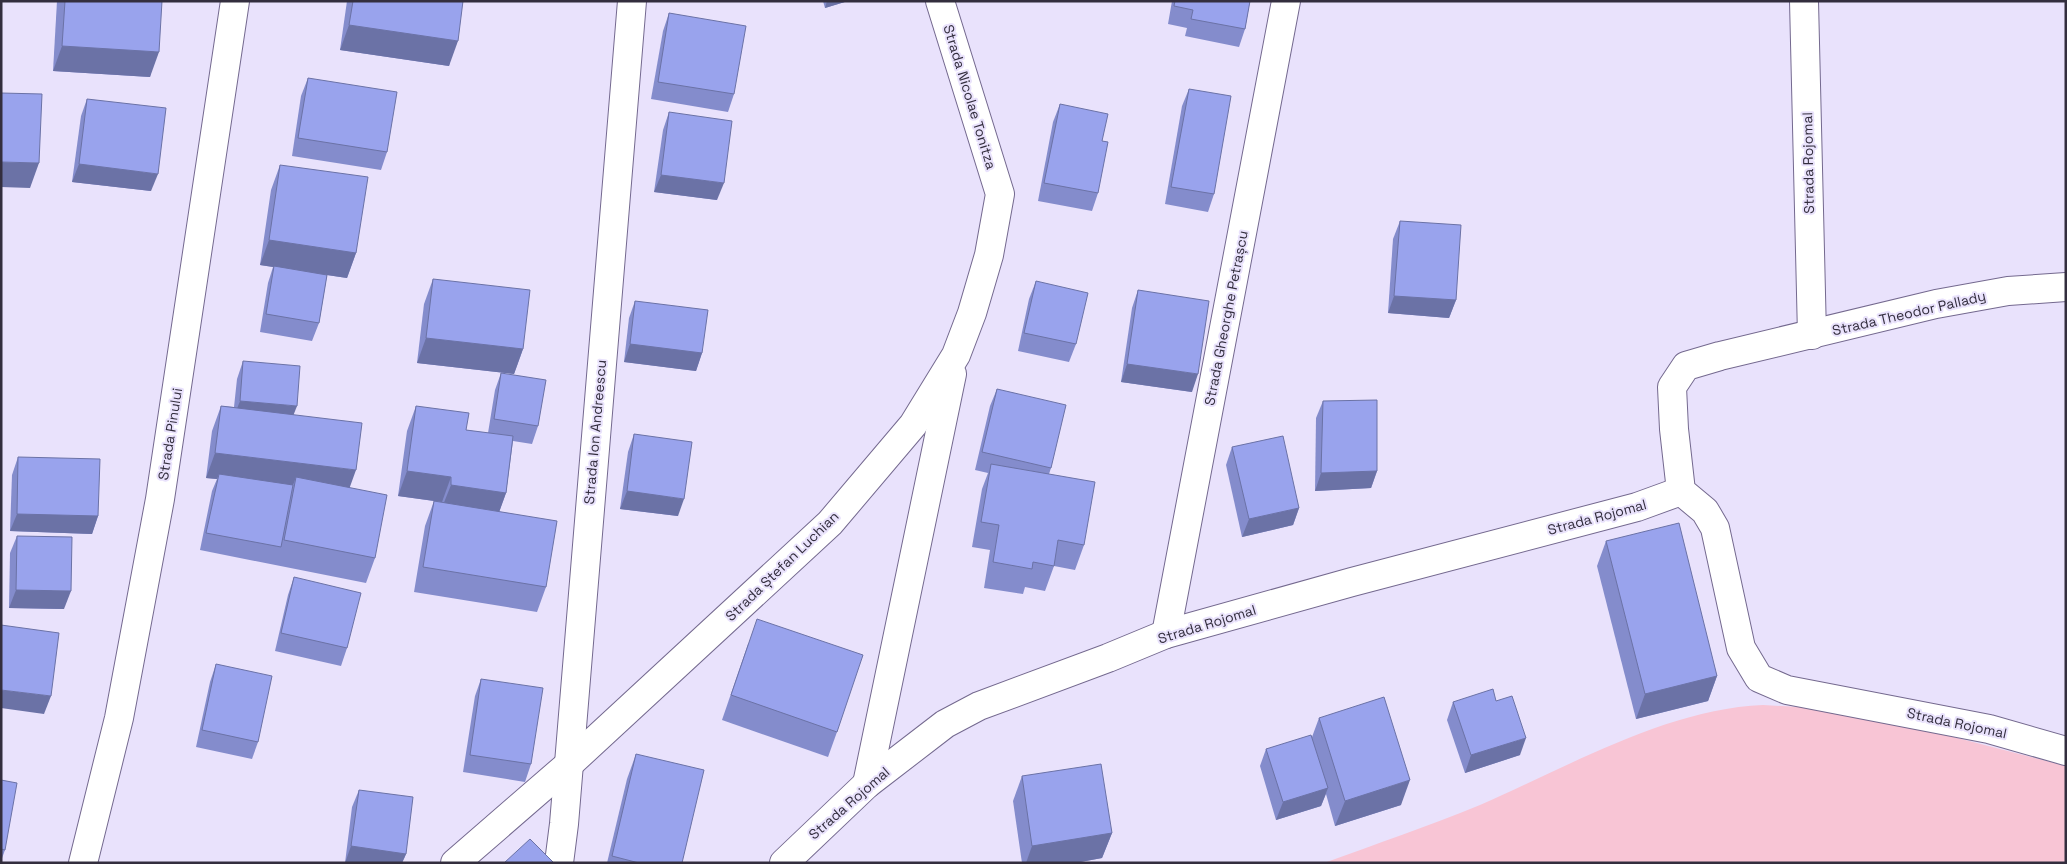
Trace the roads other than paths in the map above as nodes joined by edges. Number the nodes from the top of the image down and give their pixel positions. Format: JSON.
{"nodes":[{"id":1,"x":235,"y":1,"type":"edge"},
{"id":2,"x":632,"y":1,"type":"edge"},
{"id":3,"x":940,"y":1,"type":"edge"},
{"id":4,"x":1286,"y":1,"type":"edge"},
{"id":5,"x":1804,"y":1,"type":"edge"},
{"id":6,"x":1000,"y":194,"type":"joint"},
{"id":7,"x":2066,"y":288,"type":"edge"},
{"id":8,"x":1812,"y":335,"type":"junction"},
{"id":9,"x":956,"y":355,"type":"junction"},
{"id":10,"x":1681,"y":491,"type":"junction"},
{"id":11,"x":1166,"y":634,"type":"junction"},
{"id":12,"x":2066,"y":751,"type":"edge"},
{"id":13,"x":567,"y":766,"type":"junction"},
{"id":14,"x":867,"y":784,"type":"junction"},
{"id":15,"x":83,"y":863,"type":"edge"},
{"id":16,"x":455,"y":863,"type":"edge"},
{"id":17,"x":559,"y":863,"type":"edge"},
{"id":18,"x":784,"y":863,"type":"edge"}],
"edges":[{"from":1,"to":15,"type":"street","name":"Strada Pinului"},
{"from":2,"to":13,"type":"street","name":"Strada Ion Andreescu"},
{"from":3,"to":6,"type":"street","name":"Strada Nicolae Tonitza"},
{"from":4,"to":11,"type":"street","name":"Strada Gheorghe Petrașcu"},
{"from":5,"to":8,"type":"street","name":"Strada Rojomal"},
{"from":6,"to":9,"type":"street","name":"Strada Ștefan Luchian"},
{"from":7,"to":8,"type":"street","name":"Strada Theodor Pallady"},
{"from":8,"to":10,"type":"street"},
{"from":9,"to":13,"type":"street","name":"Strada Ștefan Luchian"},
{"from":9,"to":14,"type":"street"},
{"from":10,"to":11,"type":"street","name":"Strada Rojomal"},
{"from":10,"to":12,"type":"street","name":"Strada Rojomal"},
{"from":11,"to":14,"type":"street","name":"Strada Rojomal"},
{"from":13,"to":16,"type":"street","name":"Strada Ștefan Luchian"},
{"from":13,"to":17,"type":"street","name":"Strada Ion Andreescu"},
{"from":14,"to":18,"type":"street","name":"Strada Rojomal"}]}
